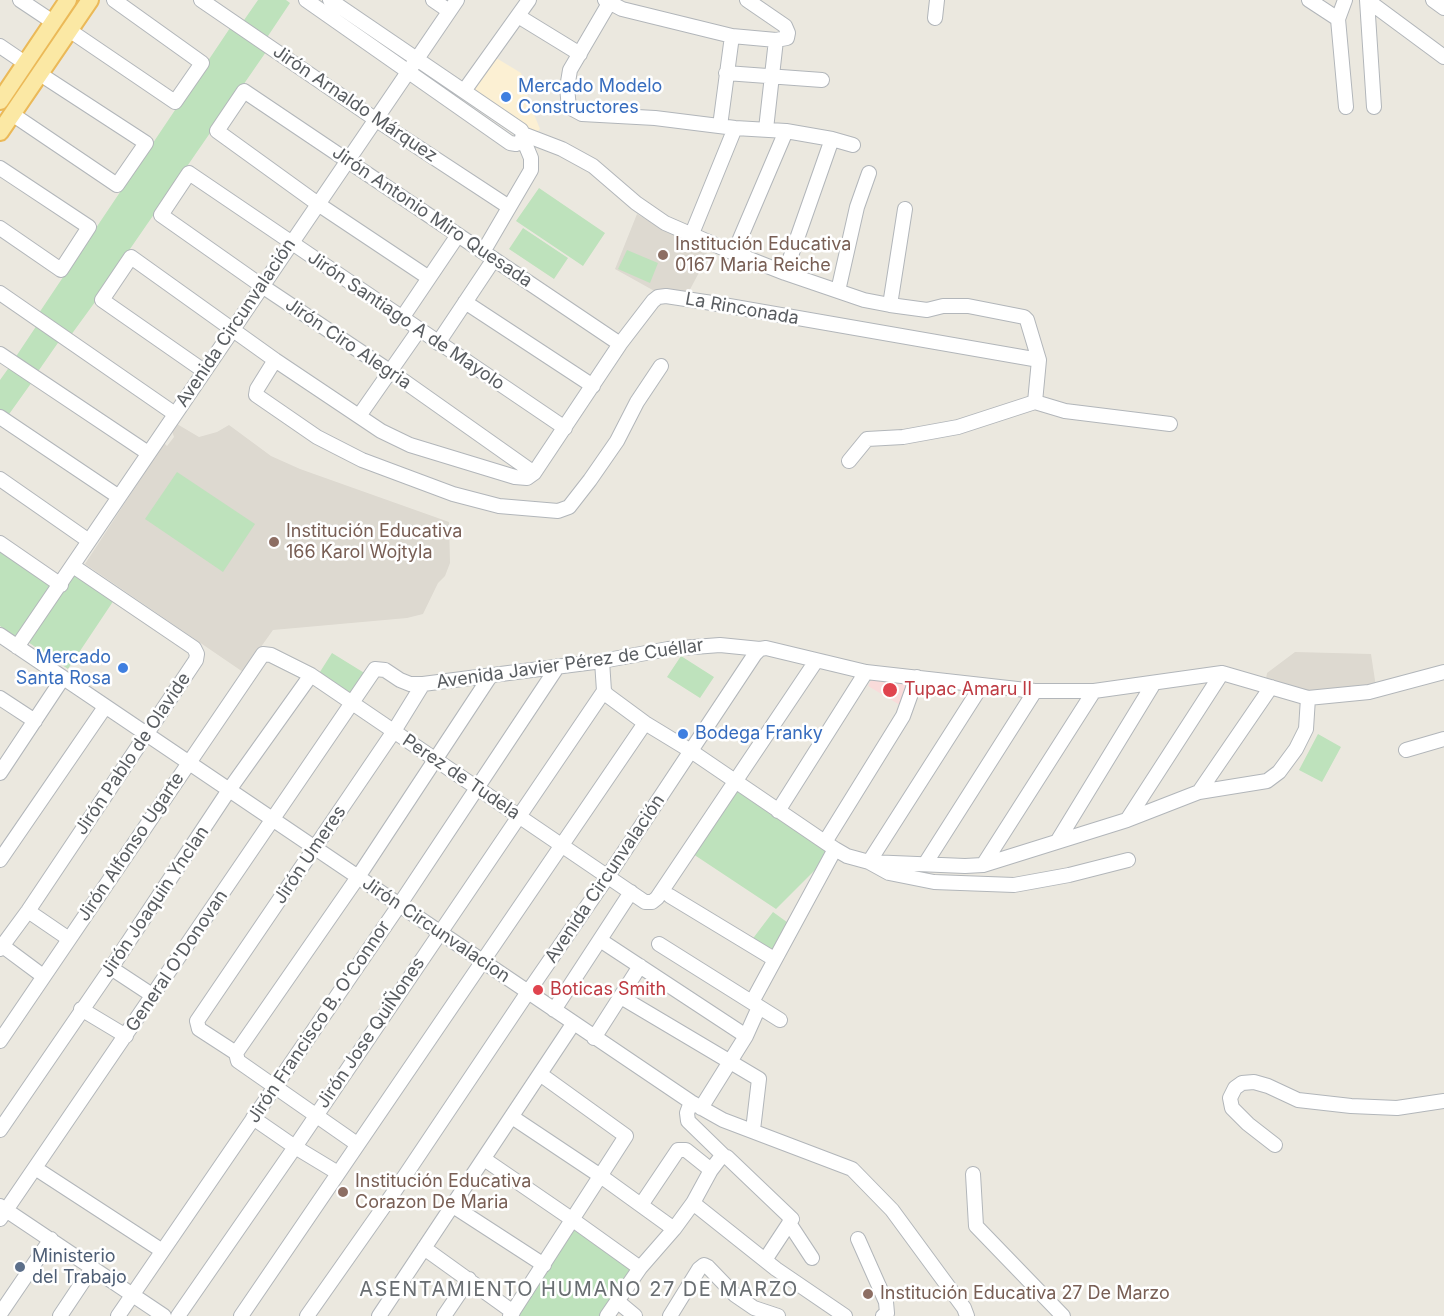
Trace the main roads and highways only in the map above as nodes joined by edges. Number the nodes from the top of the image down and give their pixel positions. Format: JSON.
{"nodes":[{"id":1,"x":68,"y":0,"type":"edge"},
{"id":2,"x":90,"y":0,"type":"edge"},
{"id":3,"x":0,"y":101,"type":"edge"},
{"id":4,"x":0,"y":132,"type":"edge"}],
"edges":[{"from":1,"to":3,"type":"main road"},
{"from":2,"to":4,"type":"main road"}]}
